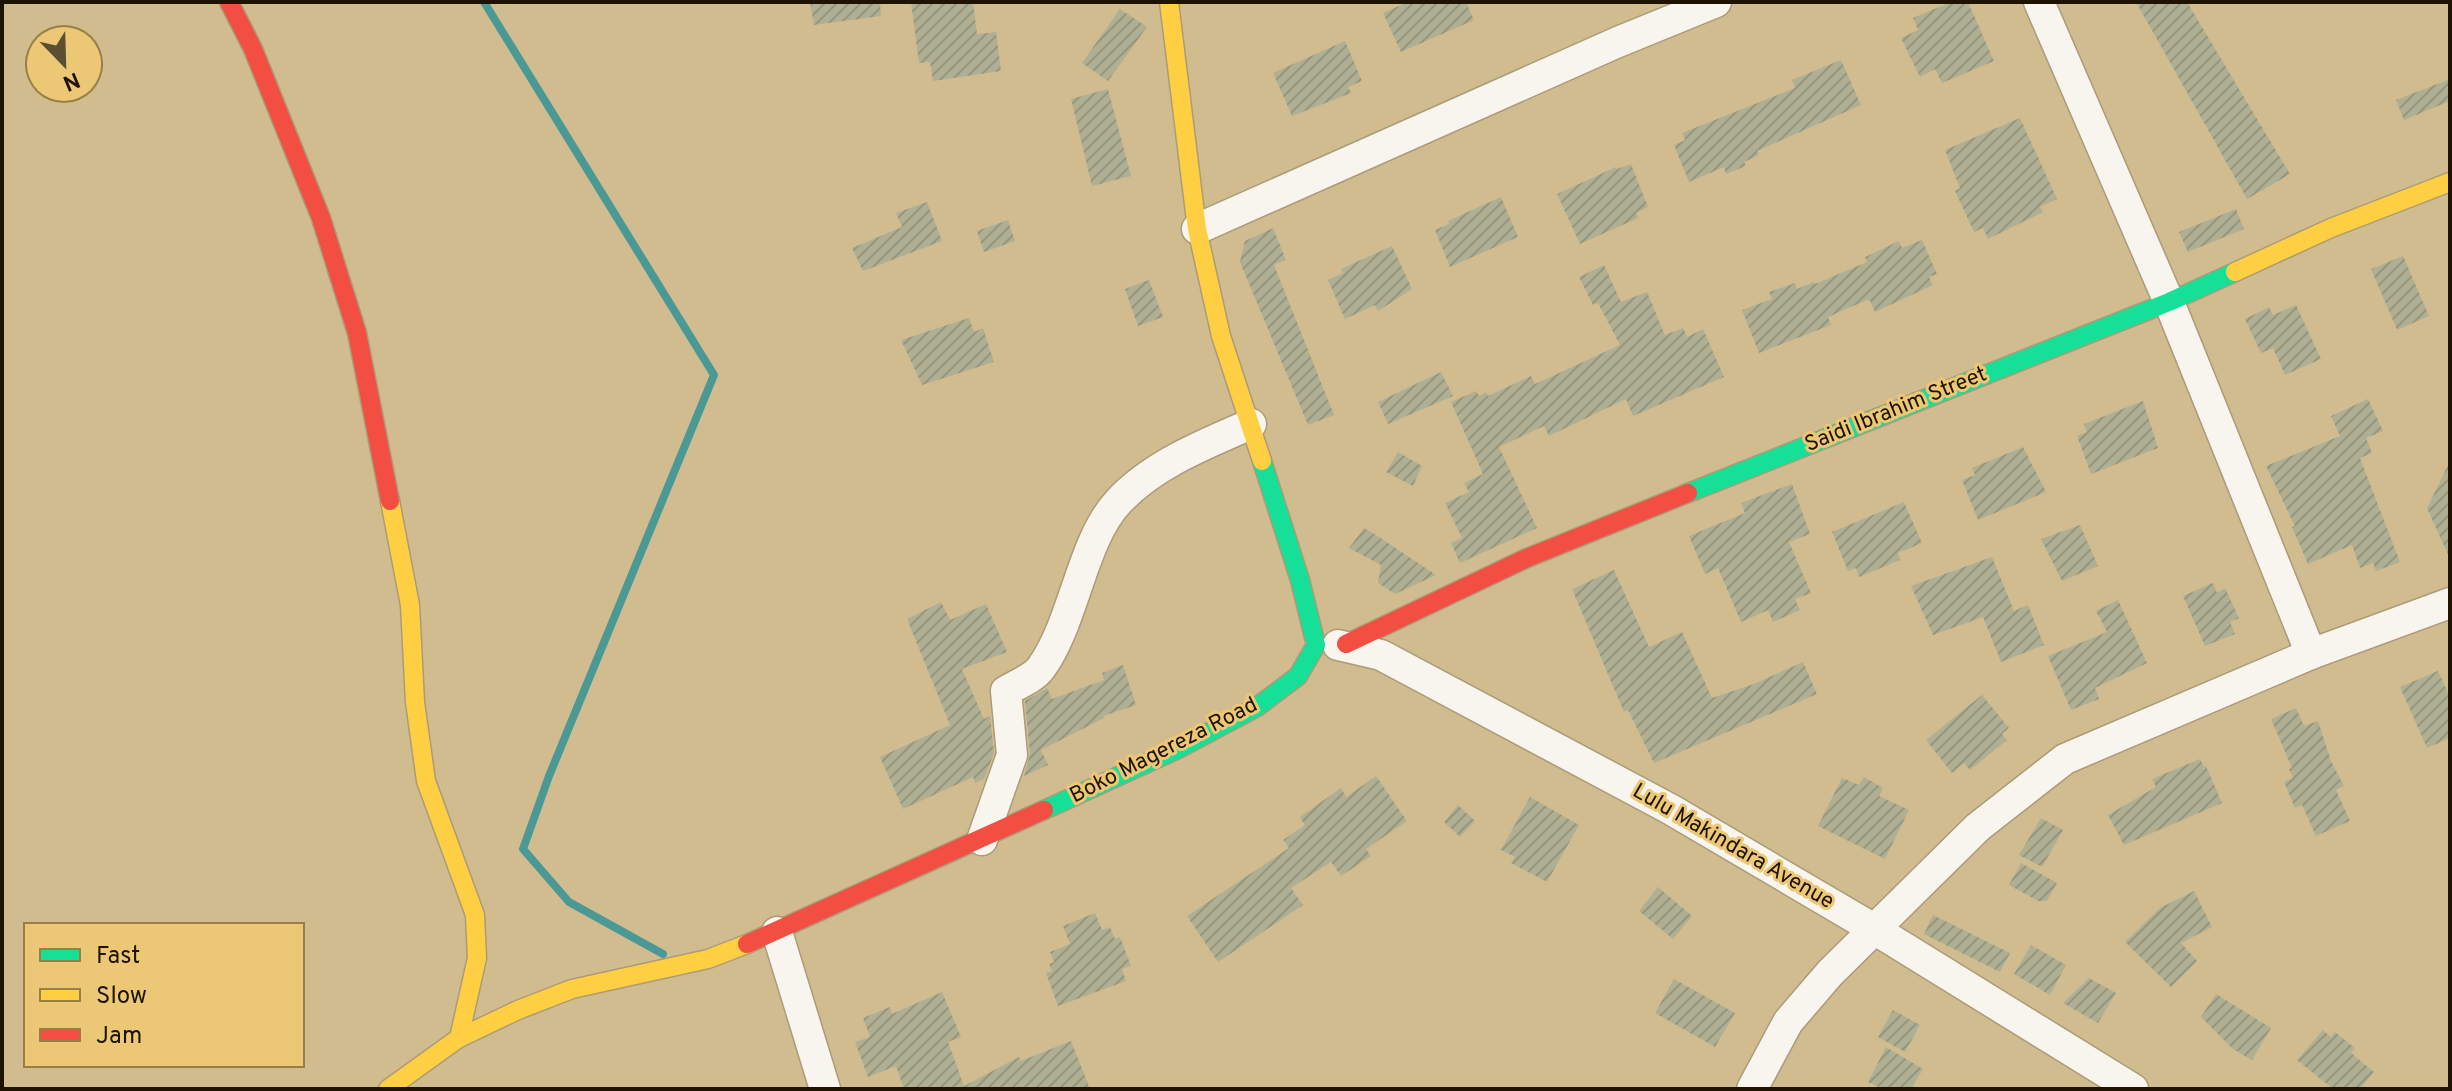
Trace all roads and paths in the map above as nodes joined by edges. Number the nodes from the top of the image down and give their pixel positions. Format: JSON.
{"nodes":[{"id":1,"x":229,"y":2,"type":"edge"},
{"id":2,"x":1169,"y":2,"type":"edge"},
{"id":3,"x":1716,"y":2,"type":"edge"},
{"id":4,"x":2039,"y":2,"type":"edge"},
{"id":5,"x":2450,"y":182,"type":"edge"},
{"id":6,"x":1197,"y":229,"type":"junction"},
{"id":7,"x":2169,"y":302,"type":"junction"},
{"id":8,"x":1251,"y":424,"type":"junction"},
{"id":9,"x":2450,"y":603,"type":"edge"},
{"id":10,"x":1331,"y":645,"type":"junction"},
{"id":11,"x":2311,"y":654,"type":"junction"},
{"id":12,"x":982,"y":840,"type":"junction"},
{"id":13,"x":1874,"y":929,"type":"junction"},
{"id":14,"x":777,"y":932,"type":"junction"},
{"id":15,"x":459,"y":1038,"type":"junction"},
{"id":16,"x":388,"y":1089,"type":"edge"},
{"id":17,"x":825,"y":1089,"type":"edge"},
{"id":18,"x":1752,"y":1089,"type":"edge"},
{"id":19,"x":2133,"y":1089,"type":"edge"}],
"edges":[{"from":1,"to":15,"type":"street"},
{"from":2,"to":6,"type":"street"},
{"from":3,"to":6,"type":"street"},
{"from":4,"to":7,"type":"street"},
{"from":5,"to":7,"type":"street","name":"Saidi Ibrahim Street"},
{"from":6,"to":8,"type":"street"},
{"from":7,"to":10,"type":"street","name":"Saidi Ibrahim Street"},
{"from":7,"to":11,"type":"street"},
{"from":8,"to":10,"type":"street"},
{"from":8,"to":12,"type":"street"},
{"from":9,"to":11,"type":"street"},
{"from":10,"to":12,"type":"street","name":"Boko Magereza Road"},
{"from":10,"to":13,"type":"street","name":"Lulu Makindara Avenue"},
{"from":11,"to":13,"type":"street"},
{"from":12,"to":14,"type":"street","name":"Boko Magereza Road"},
{"from":13,"to":18,"type":"street"},
{"from":13,"to":19,"type":"street","name":"Lulu Makindara Avenue"},
{"from":14,"to":15,"type":"street","name":"Boko Magereza Road"},
{"from":14,"to":17,"type":"street"},
{"from":15,"to":16,"type":"street","name":"Boko Magereza Road"}]}
